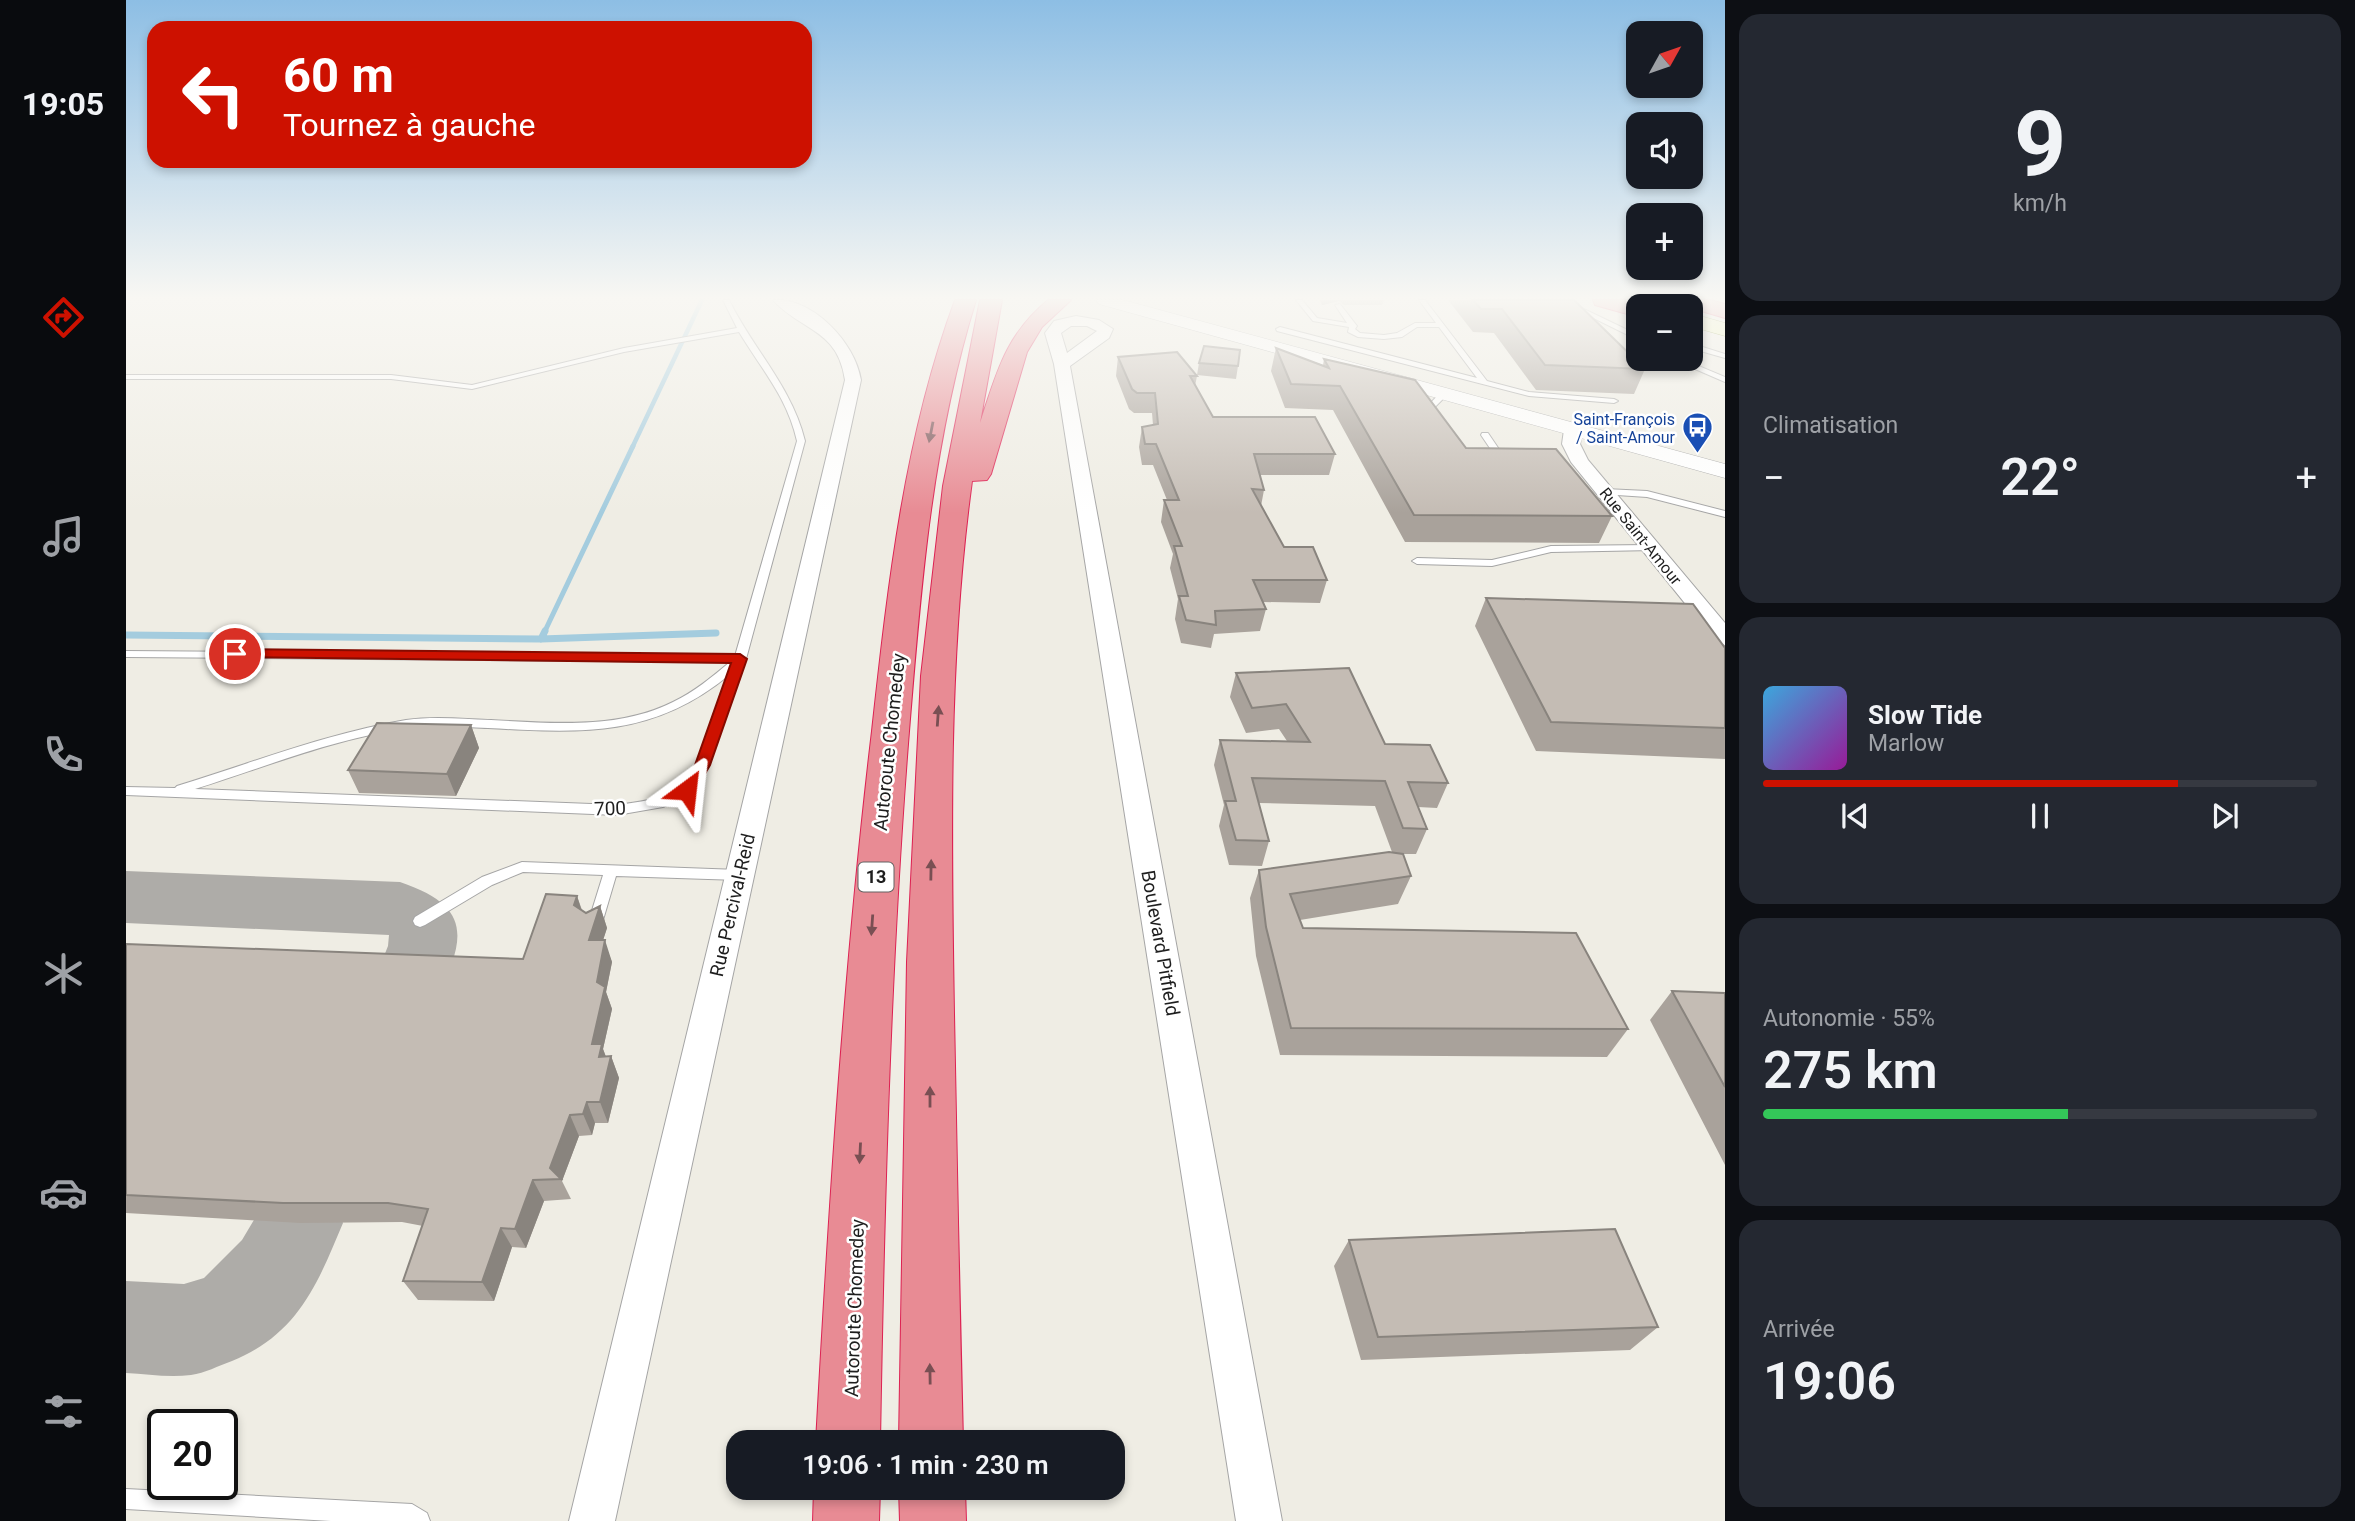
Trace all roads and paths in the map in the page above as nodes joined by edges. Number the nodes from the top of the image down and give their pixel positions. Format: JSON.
{"nodes":[{"id":1,"x":538,"y":371,"type":"edge"},
{"id":2,"x":769,"y":371,"type":"edge"},
{"id":3,"x":851,"y":371,"type":"edge"},
{"id":4,"x":944,"y":371,"type":"edge"},
{"id":5,"x":976,"y":371,"type":"edge"},
{"id":6,"x":1009,"y":371,"type":"edge"},
{"id":7,"x":1063,"y":371,"type":"edge"},
{"id":8,"x":1360,"y":371,"type":"edge"},
{"id":9,"x":1439,"y":371,"type":"edge"},
{"id":10,"x":1475,"y":371,"type":"edge"},
{"id":11,"x":1704,"y":371,"type":"edge"},
{"id":12,"x":126,"y":377,"type":"edge"},
{"id":13,"x":1725,"y":380,"type":"edge"},
{"id":14,"x":1485,"y":383,"type":"junction"},
{"id":15,"x":1498,"y":386,"type":"junction"},
{"id":16,"x":1444,"y":394,"type":"junction"},
{"id":17,"x":1614,"y":401,"type":"dead end"},
{"id":18,"x":1482,"y":405,"type":"junction"},
{"id":19,"x":1431,"y":423,"type":"edge"},
{"id":20,"x":1573,"y":430,"type":"junction"},
{"id":21,"x":1485,"y":435,"type":"dead end"},
{"id":22,"x":1508,"y":467,"type":"edge"},
{"id":23,"x":1725,"y":471,"type":"edge"},
{"id":24,"x":1605,"y":492,"type":"junction"},
{"id":25,"x":1725,"y":514,"type":"edge"},
{"id":26,"x":1651,"y":548,"type":"junction"},
{"id":27,"x":950,"y":552,"type":"junction"},
{"id":28,"x":1418,"y":561,"type":"dead end"},
{"id":29,"x":1717,"y":619,"type":"edge"},
{"id":30,"x":1725,"y":638,"type":"edge"},
{"id":31,"x":126,"y":654,"type":"edge"},
{"id":32,"x":740,"y":659,"type":"junction"},
{"id":33,"x":126,"y":791,"type":"edge"},
{"id":34,"x":171,"y":793,"type":"junction"},
{"id":35,"x":611,"y":870,"type":"junction"},
{"id":36,"x":739,"y":874,"type":"junction"},
{"id":37,"x":420,"y":921,"type":"dead end"},
{"id":38,"x":594,"y":927,"type":"edge"},
{"id":39,"x":848,"y":1430,"type":"edge"},
{"id":40,"x":931,"y":1430,"type":"edge"},
{"id":41,"x":126,"y":1499,"type":"edge"},
{"id":42,"x":847,"y":1500,"type":"edge"},
{"id":43,"x":932,"y":1500,"type":"edge"},
{"id":44,"x":419,"y":1521,"type":"edge"},
{"id":45,"x":592,"y":1521,"type":"edge"},
{"id":46,"x":846,"y":1521,"type":"edge"},
{"id":47,"x":933,"y":1521,"type":"edge"},
{"id":48,"x":1259,"y":1521,"type":"edge"}],
"edges":[{"from":1,"to":12,"type":"lane"},
{"from":2,"to":32,"type":"lane","name":"700"},
{"from":3,"to":36,"type":"street","name":"Rue Percival-Reid"},
{"from":4,"to":39,"type":"highway","name":"Autoroute Chomedey","number":"13","one_way":true},
{"from":5,"to":27,"type":"highway"},
{"from":6,"to":27,"type":"highway"},
{"from":7,"to":48,"type":"street","name":"Boulevard Pitfield"},
{"from":8,"to":16,"type":"street"},
{"from":9,"to":14,"type":"lane"},
{"from":10,"to":14,"type":"lane"},
{"from":11,"to":13,"type":"lane"},
{"from":14,"to":15,"type":"lane"},
{"from":15,"to":17,"type":"lane"},
{"from":15,"to":18,"type":"lane"},
{"from":16,"to":18,"type":"street"},
{"from":16,"to":19,"type":"lane"},
{"from":18,"to":20,"type":"street"},
{"from":20,"to":23,"type":"street"},
{"from":20,"to":24,"type":"street","name":"Rue Saint-Amour"},
{"from":21,"to":22,"type":"lane"},
{"from":24,"to":25,"type":"lane"},
{"from":24,"to":26,"type":"street","name":"Rue Saint-Amour"},
{"from":26,"to":28,"type":"lane"},
{"from":26,"to":29,"type":"street","name":"Rue Saint-Amour"},
{"from":40,"to":27,"type":"highway","one_way":true},
{"from":29,"to":30,"type":"street","name":"Rue Saint-Amour"},
{"from":31,"to":32,"type":"lane"},
{"from":32,"to":34,"type":"lane"},
{"from":32,"to":34,"type":"lane","name":"700"},
{"from":33,"to":34,"type":"lane","name":"700"},
{"from":35,"to":36,"type":"lane"},
{"from":35,"to":37,"type":"lane"},
{"from":35,"to":38,"type":"lane"},
{"from":36,"to":45,"type":"street","name":"Rue Percival-Reid"},
{"from":41,"to":44,"type":"lane"},
{"from":42,"to":46,"type":"highway"},
{"from":43,"to":47,"type":"highway"}]}
